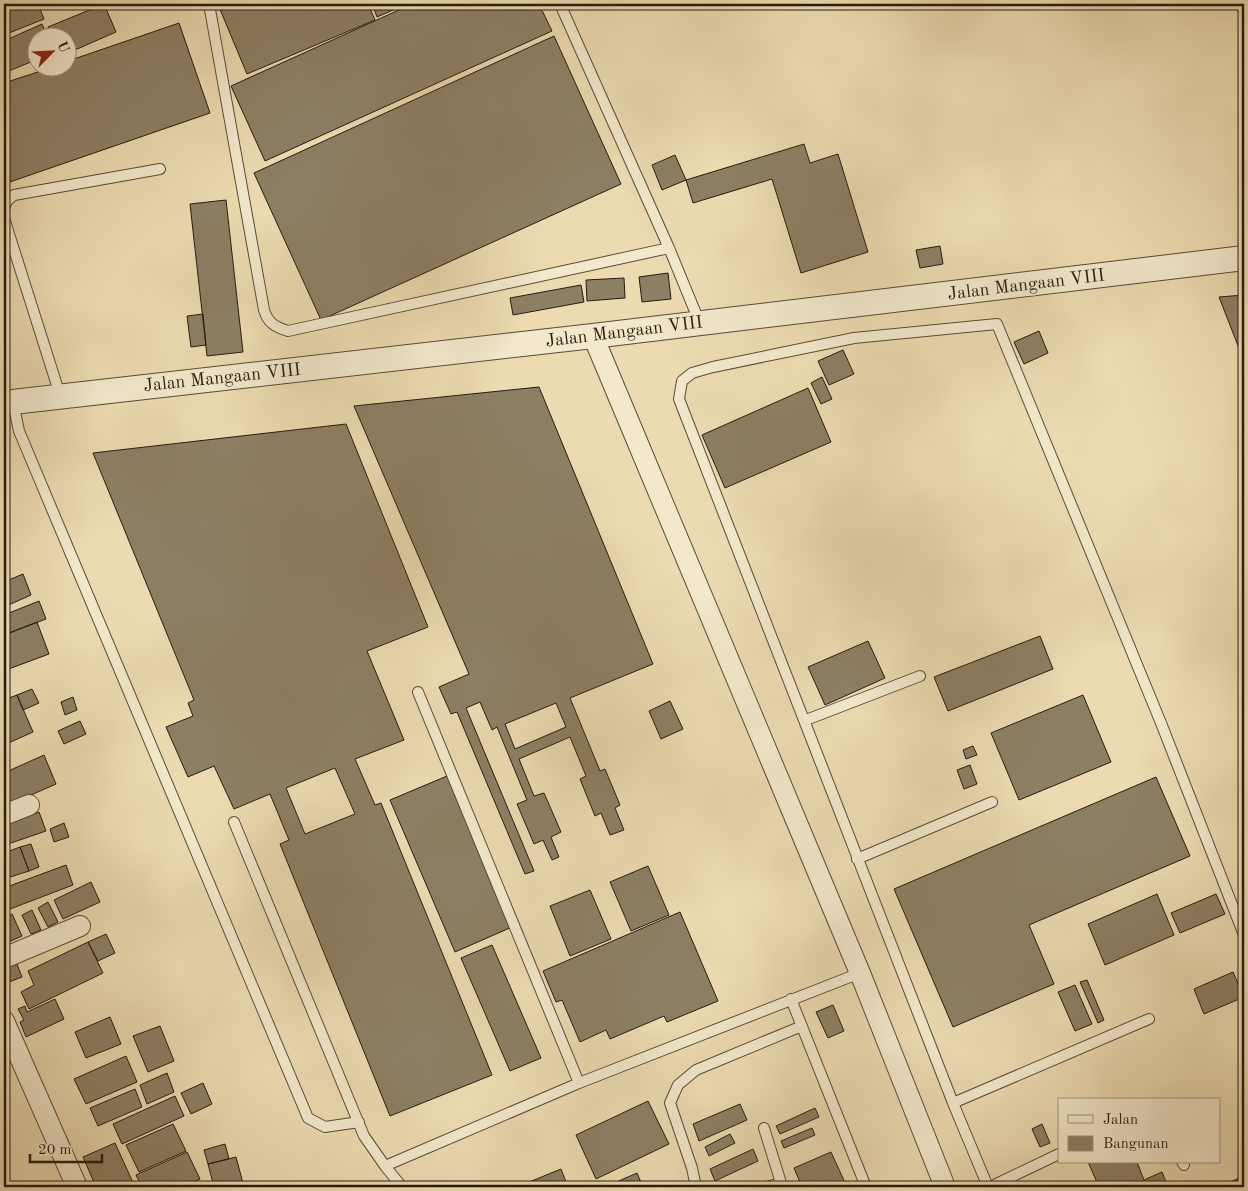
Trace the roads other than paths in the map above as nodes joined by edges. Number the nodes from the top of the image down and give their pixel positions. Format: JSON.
{"nodes":[{"id":1,"x":209,"y":4,"type":"edge"},
{"id":2,"x":560,"y":4,"type":"edge"},
{"id":3,"x":160,"y":169,"type":"dead end"},
{"id":4,"x":4,"y":209,"type":"edge"},
{"id":5,"x":4,"y":218,"type":"edge"},
{"id":6,"x":669,"y":248,"type":"junction"},
{"id":7,"x":1244,"y":258,"type":"edge"},
{"id":8,"x":699,"y":322,"type":"junction"},
{"id":9,"x":593,"y":336,"type":"junction"},
{"id":10,"x":60,"y":396,"type":"junction"},
{"id":11,"x":8,"y":402,"type":"edge"},
{"id":12,"x":920,"y":676,"type":"dead end"},
{"id":13,"x":418,"y":692,"type":"dead end"},
{"id":14,"x":806,"y":720,"type":"junction"},
{"id":15,"x":992,"y":802,"type":"dead end"},
{"id":16,"x":29,"y":805,"type":"dead end"},
{"id":17,"x":4,"y":815,"type":"edge"},
{"id":18,"x":234,"y":822,"type":"dead end"},
{"id":19,"x":857,"y":859,"type":"junction"},
{"id":20,"x":80,"y":926,"type":"dead end"},
{"id":21,"x":1244,"y":935,"type":"edge"},
{"id":22,"x":4,"y":958,"type":"edge"},
{"id":23,"x":860,"y":973,"type":"junction"},
{"id":24,"x":791,"y":999,"type":"junction"},
{"id":25,"x":1148,"y":1020,"type":"dead end"},
{"id":26,"x":4,"y":1021,"type":"edge"},
{"id":27,"x":802,"y":1026,"type":"junction"},
{"id":28,"x":579,"y":1084,"type":"junction"},
{"id":29,"x":953,"y":1103,"type":"junction"},
{"id":30,"x":359,"y":1122,"type":"junction"},
{"id":31,"x":764,"y":1128,"type":"dead end"},
{"id":32,"x":1058,"y":1154,"type":"edge"},
{"id":33,"x":385,"y":1166,"type":"junction"},
{"id":34,"x":782,"y":1185,"type":"edge"},
{"id":35,"x":77,"y":1187,"type":"edge"},
{"id":36,"x":402,"y":1187,"type":"edge"},
{"id":37,"x":696,"y":1187,"type":"edge"},
{"id":38,"x":766,"y":1187,"type":"edge"},
{"id":39,"x":866,"y":1187,"type":"edge"},
{"id":40,"x":945,"y":1187,"type":"edge"},
{"id":41,"x":989,"y":1187,"type":"edge"}],
"edges":[{"from":1,"to":6,"type":"lane"},
{"from":2,"to":6,"type":"lane"},
{"from":3,"to":4,"type":"lane"},
{"from":5,"to":10,"type":"lane"},
{"from":6,"to":8,"type":"lane"},
{"from":7,"to":8,"type":"street","name":"Jalan Mangaan VIII"},
{"from":8,"to":9,"type":"street","name":"Jalan Mangaan VIII"},
{"from":9,"to":10,"type":"street","name":"Jalan Mangaan VIII"},
{"from":9,"to":23,"type":"street"},
{"from":10,"to":11,"type":"street","name":"Jalan Mangaan VIII"},
{"from":11,"to":30,"type":"lane"},
{"from":12,"to":14,"type":"lane"},
{"from":13,"to":28,"type":"lane"},
{"from":14,"to":19,"type":"lane"},
{"from":14,"to":21,"type":"lane"},
{"from":15,"to":19,"type":"lane"},
{"from":16,"to":17,"type":"street"},
{"from":18,"to":30,"type":"lane"},
{"from":19,"to":29,"type":"lane"},
{"from":20,"to":22,"type":"street"},
{"from":23,"to":24,"type":"lane"},
{"from":23,"to":40,"type":"street"},
{"from":24,"to":27,"type":"lane"},
{"from":24,"to":28,"type":"lane"},
{"from":25,"to":29,"type":"lane"},
{"from":26,"to":35,"type":"street"},
{"from":27,"to":37,"type":"lane"},
{"from":27,"to":39,"type":"lane"},
{"from":28,"to":33,"type":"lane"},
{"from":29,"to":41,"type":"lane"},
{"from":30,"to":33,"type":"lane"},
{"from":31,"to":34,"type":"lane"},
{"from":32,"to":41,"type":"lane"},
{"from":33,"to":36,"type":"lane"},
{"from":34,"to":38,"type":"lane"}]}
